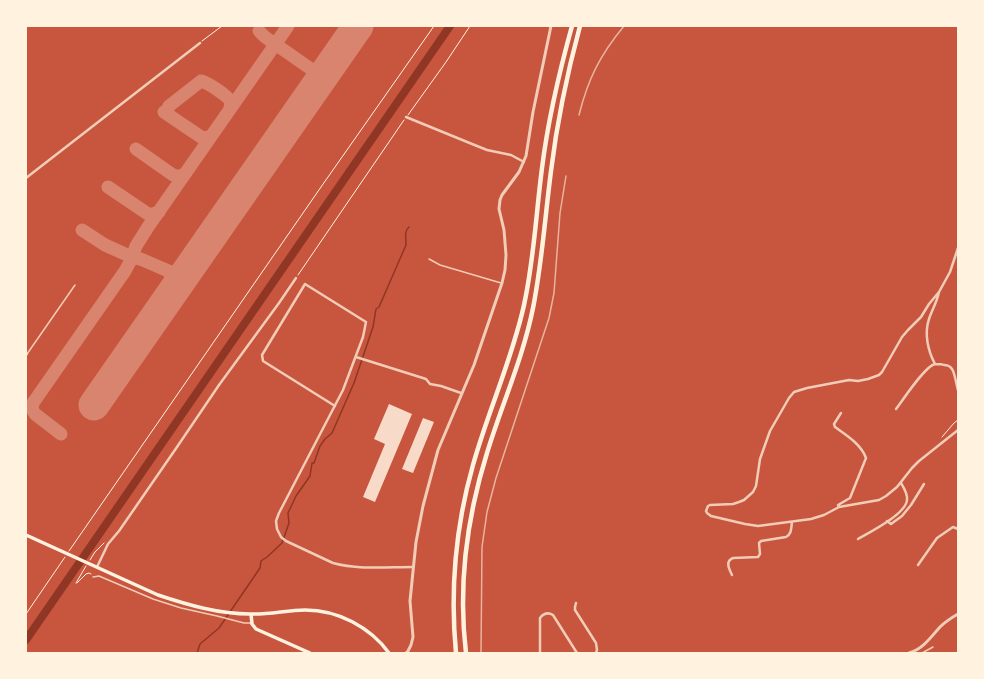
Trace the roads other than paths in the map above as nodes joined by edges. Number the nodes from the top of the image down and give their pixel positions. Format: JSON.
{"nodes":[{"id":1,"x":551,"y":26,"type":"edge"},
{"id":2,"x":572,"y":26,"type":"edge"},
{"id":3,"x":580,"y":26,"type":"edge"},
{"id":4,"x":200,"y":43,"type":"road end"},
{"id":5,"x":406,"y":117,"type":"road end"},
{"id":6,"x":524,"y":162,"type":"junction"},
{"id":7,"x":26,"y":178,"type":"edge"},
{"id":8,"x":958,"y":248,"type":"edge"},
{"id":9,"x":430,"y":259,"type":"dead end"},
{"id":10,"x":296,"y":278,"type":"road end"},
{"id":11,"x":502,"y":283,"type":"junction"},
{"id":12,"x":75,"y":284,"type":"dead end"},
{"id":13,"x":939,"y":292,"type":"junction"},
{"id":14,"x":26,"y":353,"type":"edge"},
{"id":15,"x":356,"y":357,"type":"junction"},
{"id":16,"x":935,"y":364,"type":"junction"},
{"id":17,"x":958,"y":369,"type":"edge"},
{"id":18,"x":954,"y":371,"type":"junction"},
{"id":19,"x":958,"y":390,"type":"edge"},
{"id":20,"x":461,"y":393,"type":"junction"},
{"id":21,"x":335,"y":406,"type":"junction"},
{"id":22,"x":896,"y":409,"type":"dead end"},
{"id":23,"x":841,"y":413,"type":"dead end"},
{"id":24,"x":958,"y":430,"type":"edge"},
{"id":25,"x":901,"y":483,"type":"junction"},
{"id":26,"x":924,"y":484,"type":"dead end"},
{"id":27,"x":838,"y":507,"type":"junction"},
{"id":28,"x":887,"y":521,"type":"junction"},
{"id":29,"x":792,"y":522,"type":"junction"},
{"id":30,"x":958,"y":529,"type":"edge"},
{"id":31,"x":26,"y":535,"type":"edge"},
{"id":32,"x":858,"y":539,"type":"dead end"},
{"id":33,"x":918,"y":565,"type":"dead end"},
{"id":34,"x":95,"y":566,"type":"junction"},
{"id":35,"x":413,"y":567,"type":"junction"},
{"id":36,"x":732,"y":575,"type":"dead end"},
{"id":37,"x":93,"y":577,"type":"road end"},
{"id":38,"x":576,"y":603,"type":"dead end"},
{"id":39,"x":251,"y":614,"type":"junction"},
{"id":40,"x":958,"y":614,"type":"edge"},
{"id":41,"x":252,"y":624,"type":"junction"},
{"id":42,"x":933,"y":647,"type":"dead end"},
{"id":43,"x":310,"y":653,"type":"edge"},
{"id":44,"x":390,"y":653,"type":"edge"},
{"id":45,"x":406,"y":653,"type":"edge"},
{"id":46,"x":456,"y":653,"type":"edge"},
{"id":47,"x":466,"y":653,"type":"edge"},
{"id":48,"x":540,"y":653,"type":"edge"},
{"id":49,"x":577,"y":653,"type":"edge"},
{"id":50,"x":596,"y":653,"type":"edge"},
{"id":51,"x":909,"y":653,"type":"edge"},
{"id":52,"x":922,"y":653,"type":"edge"}],
"edges":[{"from":1,"to":6,"type":"street"},
{"from":2,"to":46,"type":"highway"},
{"from":3,"to":47,"type":"highway"},
{"from":4,"to":7,"type":"street"},
{"from":5,"to":6,"type":"street"},
{"from":6,"to":11,"type":"street"},
{"from":8,"to":13,"type":"street"},
{"from":9,"to":11,"type":"lane"},
{"from":10,"to":34,"type":"street"},
{"from":11,"to":20,"type":"street"},
{"from":12,"to":14,"type":"lane"},
{"from":13,"to":16,"type":"street"},
{"from":13,"to":29,"type":"street"},
{"from":15,"to":20,"type":"street"},
{"from":15,"to":21,"type":"street"},
{"from":15,"to":21,"type":"street"},
{"from":16,"to":18,"type":"street"},
{"from":16,"to":22,"type":"street"},
{"from":17,"to":18,"type":"street"},
{"from":18,"to":19,"type":"street"},
{"from":20,"to":35,"type":"street"},
{"from":21,"to":35,"type":"street"},
{"from":23,"to":27,"type":"street"},
{"from":24,"to":25,"type":"street"},
{"from":25,"to":27,"type":"street"},
{"from":25,"to":28,"type":"street"},
{"from":26,"to":28,"type":"street"},
{"from":27,"to":29,"type":"street"},
{"from":28,"to":32,"type":"street"},
{"from":29,"to":36,"type":"street"},
{"from":30,"to":33,"type":"street"},
{"from":31,"to":34,"type":"main road"},
{"from":34,"to":39,"type":"main road"},
{"from":35,"to":45,"type":"street"},
{"from":37,"to":41,"type":"lane"},
{"from":38,"to":50,"type":"street"},
{"from":39,"to":41,"type":"main road"},
{"from":39,"to":44,"type":"main road"},
{"from":40,"to":51,"type":"street"},
{"from":41,"to":43,"type":"main road"},
{"from":42,"to":52,"type":"lane"},
{"from":48,"to":49,"type":"street"}]}
